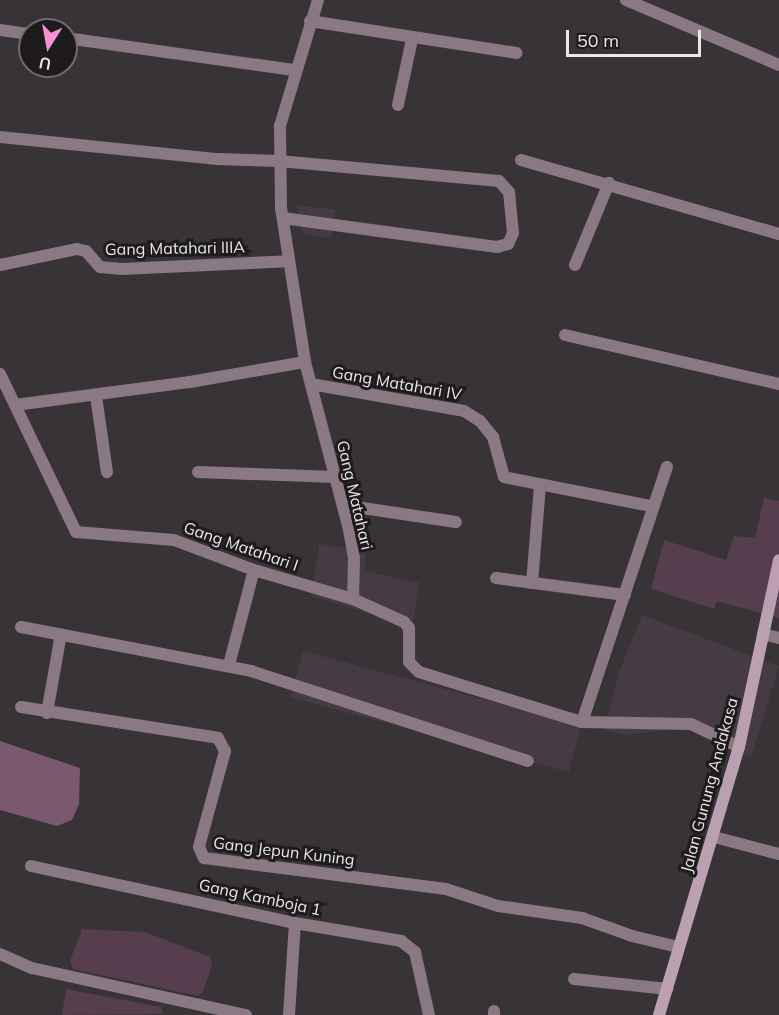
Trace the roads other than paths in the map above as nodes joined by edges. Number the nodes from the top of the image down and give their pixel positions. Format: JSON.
{"nodes":[{"id":1,"x":318,"y":0,"type":"edge"},
{"id":2,"x":627,"y":0,"type":"edge"},
{"id":3,"x":310,"y":21,"type":"junction"},
{"id":4,"x":0,"y":30,"type":"edge"},
{"id":5,"x":18,"y":32,"type":"edge"},
{"id":6,"x":412,"y":39,"type":"junction"},
{"id":7,"x":78,"y":40,"type":"edge"},
{"id":8,"x":517,"y":52,"type":"dead end"},
{"id":9,"x":779,"y":65,"type":"edge"},
{"id":10,"x":294,"y":70,"type":"junction"},
{"id":11,"x":398,"y":105,"type":"dead end"},
{"id":12,"x":0,"y":137,"type":"edge"},
{"id":13,"x":521,"y":160,"type":"dead end"},
{"id":14,"x":279,"y":161,"type":"junction"},
{"id":15,"x":609,"y":183,"type":"junction"},
{"id":16,"x":283,"y":218,"type":"junction"},
{"id":17,"x":779,"y":234,"type":"edge"},
{"id":18,"x":289,"y":261,"type":"junction"},
{"id":19,"x":0,"y":265,"type":"edge"},
{"id":20,"x":575,"y":265,"type":"dead end"},
{"id":21,"x":565,"y":335,"type":"dead end"},
{"id":22,"x":305,"y":362,"type":"junction"},
{"id":23,"x":0,"y":374,"type":"edge"},
{"id":24,"x":311,"y":384,"type":"junction"},
{"id":25,"x":779,"y":384,"type":"edge"},
{"id":26,"x":96,"y":396,"type":"junction"},
{"id":27,"x":15,"y":405,"type":"junction"},
{"id":28,"x":667,"y":467,"type":"dead end"},
{"id":29,"x":107,"y":472,"type":"dead end"},
{"id":30,"x":198,"y":472,"type":"dead end"},
{"id":31,"x":335,"y":477,"type":"junction"},
{"id":32,"x":540,"y":486,"type":"junction"},
{"id":33,"x":343,"y":505,"type":"junction"},
{"id":34,"x":650,"y":506,"type":"junction"},
{"id":35,"x":456,"y":522,"type":"dead end"},
{"id":36,"x":779,"y":560,"type":"edge"},
{"id":37,"x":254,"y":570,"type":"junction"},
{"id":38,"x":496,"y":578,"type":"dead end"},
{"id":39,"x":532,"y":583,"type":"junction"},
{"id":40,"x":625,"y":595,"type":"junction"},
{"id":41,"x":353,"y":599,"type":"junction"},
{"id":42,"x":21,"y":627,"type":"dead end"},
{"id":43,"x":61,"y":634,"type":"junction"},
{"id":44,"x":764,"y":634,"type":"junction"},
{"id":45,"x":779,"y":639,"type":"edge"},
{"id":46,"x":229,"y":665,"type":"junction"},
{"id":47,"x":21,"y":707,"type":"dead end"},
{"id":48,"x":47,"y":713,"type":"junction"},
{"id":49,"x":582,"y":722,"type":"junction"},
{"id":50,"x":739,"y":747,"type":"junction"},
{"id":51,"x":528,"y":761,"type":"dead end"},
{"id":52,"x":714,"y":837,"type":"junction"},
{"id":53,"x":779,"y":854,"type":"edge"},
{"id":54,"x":31,"y":866,"type":"dead end"},
{"id":55,"x":295,"y":923,"type":"junction"},
{"id":56,"x":678,"y":947,"type":"junction"},
{"id":57,"x":0,"y":954,"type":"edge"},
{"id":58,"x":574,"y":979,"type":"dead end"},
{"id":59,"x":667,"y":989,"type":"junction"},
{"id":60,"x":246,"y":1015,"type":"edge"},
{"id":61,"x":289,"y":1015,"type":"edge"},
{"id":62,"x":429,"y":1015,"type":"edge"},
{"id":63,"x":659,"y":1015,"type":"edge"}],
"edges":[{"from":1,"to":3,"type":"street","name":"Gang Matahari"},
{"from":2,"to":9,"type":"street"},
{"from":3,"to":6,"type":"street"},
{"from":3,"to":10,"type":"street","name":"Gang Matahari"},
{"from":4,"to":5,"type":"street"},
{"from":6,"to":8,"type":"street"},
{"from":6,"to":11,"type":"street"},
{"from":7,"to":10,"type":"street"},
{"from":10,"to":14,"type":"street","name":"Gang Matahari"},
{"from":12,"to":14,"type":"street"},
{"from":13,"to":15,"type":"street"},
{"from":14,"to":16,"type":"street","name":"Gang Matahari"},
{"from":14,"to":16,"type":"street"},
{"from":15,"to":17,"type":"street"},
{"from":15,"to":20,"type":"street"},
{"from":16,"to":18,"type":"street","name":"Gang Matahari"},
{"from":18,"to":19,"type":"street","name":"Gang Matahari IIIA"},
{"from":18,"to":22,"type":"street","name":"Gang Matahari"},
{"from":21,"to":25,"type":"street"},
{"from":22,"to":24,"type":"street","name":"Gang Matahari"},
{"from":22,"to":26,"type":"street"},
{"from":23,"to":27,"type":"street","name":"Gang Matahari I"},
{"from":24,"to":31,"type":"street","name":"Gang Matahari"},
{"from":24,"to":32,"type":"street","name":"Gang Matahari IV"},
{"from":26,"to":27,"type":"street"},
{"from":26,"to":29,"type":"street"},
{"from":27,"to":37,"type":"street","name":"Gang Matahari I"},
{"from":28,"to":34,"type":"street"},
{"from":30,"to":31,"type":"street"},
{"from":31,"to":33,"type":"street","name":"Gang Matahari"},
{"from":32,"to":34,"type":"street","name":"Gang Matahari IV"},
{"from":32,"to":39,"type":"street"},
{"from":33,"to":35,"type":"street"},
{"from":33,"to":41,"type":"street","name":"Gang Matahari"},
{"from":34,"to":40,"type":"street"},
{"from":36,"to":44,"type":"street","name":"Jalan Gunung Andakasa"},
{"from":37,"to":41,"type":"street","name":"Gang Matahari I"},
{"from":37,"to":46,"type":"street"},
{"from":38,"to":39,"type":"street"},
{"from":39,"to":40,"type":"street"},
{"from":40,"to":49,"type":"street"},
{"from":41,"to":49,"type":"street"},
{"from":42,"to":43,"type":"street"},
{"from":43,"to":46,"type":"street"},
{"from":43,"to":48,"type":"street"},
{"from":44,"to":45,"type":"street"},
{"from":44,"to":50,"type":"street","name":"Jalan Gunung Andakasa"},
{"from":46,"to":51,"type":"street"},
{"from":47,"to":48,"type":"street","name":"Gang Jepun Kuning"},
{"from":48,"to":56,"type":"street","name":"Gang Jepun Kuning"},
{"from":49,"to":50,"type":"street"},
{"from":50,"to":52,"type":"street","name":"Jalan Gunung Andakasa"},
{"from":52,"to":53,"type":"street"},
{"from":52,"to":56,"type":"street","name":"Jalan Gunung Andakasa"},
{"from":54,"to":55,"type":"street","name":"Gang Kamboja 1"},
{"from":55,"to":61,"type":"street"},
{"from":55,"to":62,"type":"street","name":"Gang Kamboja 1"},
{"from":56,"to":59,"type":"street","name":"Jalan Gunung Andakasa"},
{"from":57,"to":60,"type":"street"},
{"from":58,"to":59,"type":"street"},
{"from":59,"to":63,"type":"street","name":"Jalan Gunung Andakasa"}]}
